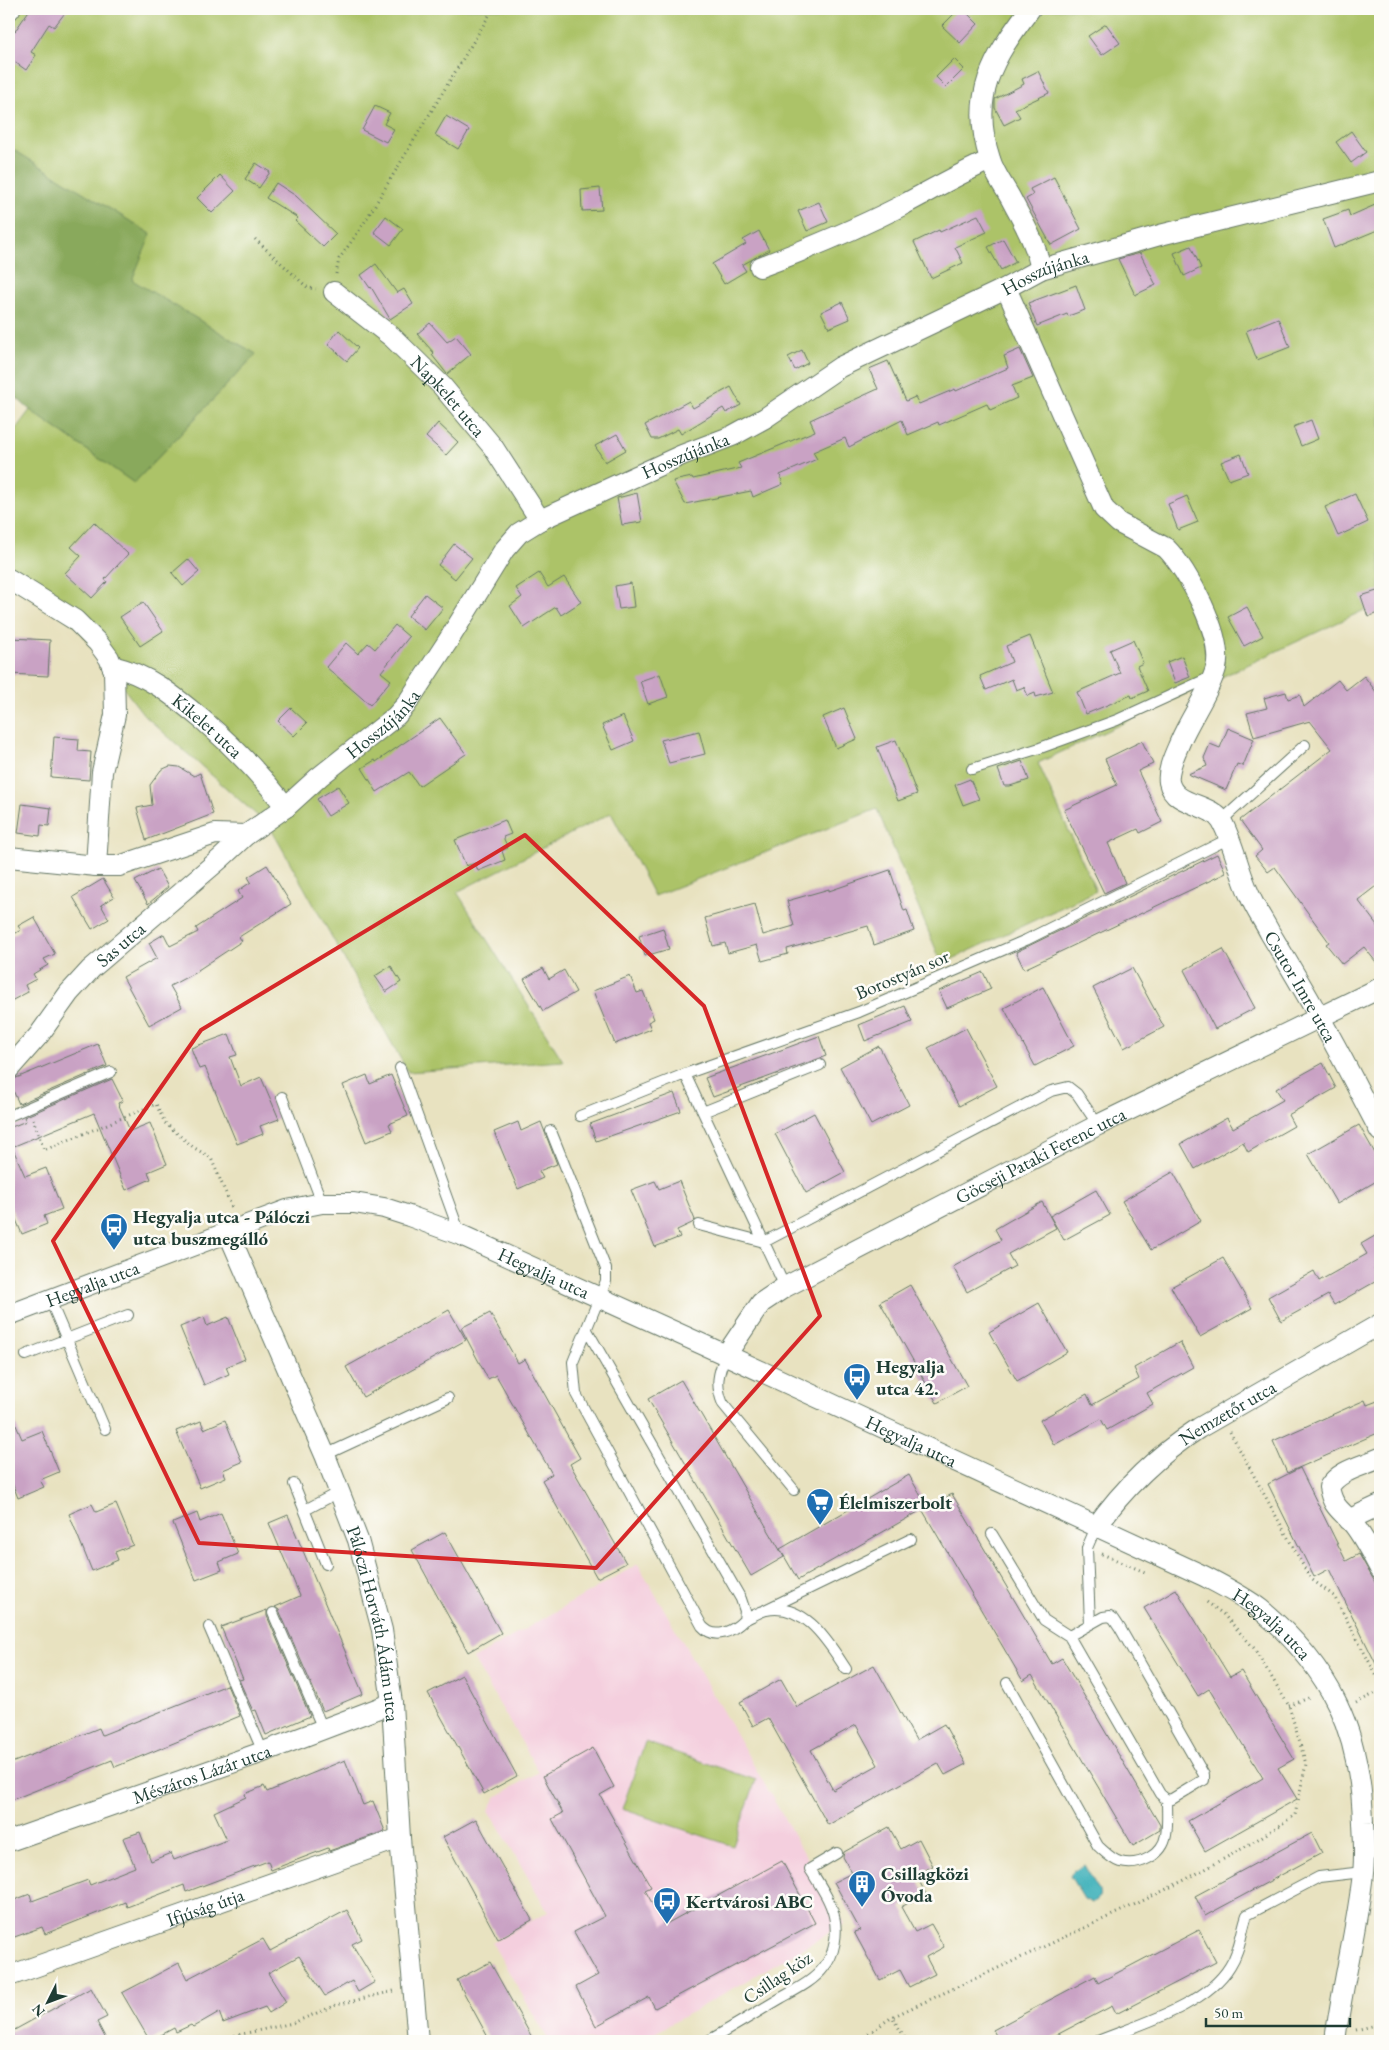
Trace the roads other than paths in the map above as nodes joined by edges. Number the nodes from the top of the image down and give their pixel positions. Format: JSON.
{"nodes":[{"id":1,"x":1030,"y":9,"type":"edge"},
{"id":2,"x":990,"y":160,"type":"junction"},
{"id":3,"x":1380,"y":181,"type":"edge"},
{"id":4,"x":760,"y":267,"type":"dead end"},
{"id":5,"x":1041,"y":268,"type":"junction"},
{"id":6,"x":1006,"y":288,"type":"junction"},
{"id":7,"x":334,"y":292,"type":"road end"},
{"id":8,"x":540,"y":520,"type":"junction"},
{"id":9,"x":9,"y":579,"type":"edge"},
{"id":10,"x":112,"y":666,"type":"junction"},
{"id":11,"x":1213,"y":676,"type":"junction"},
{"id":12,"x":1305,"y":745,"type":"dead end"},
{"id":13,"x":972,"y":769,"type":"dead end"},
{"id":14,"x":286,"y":807,"type":"junction"},
{"id":15,"x":1221,"y":821,"type":"junction"},
{"id":16,"x":246,"y":835,"type":"junction"},
{"id":17,"x":1228,"y":839,"type":"junction"},
{"id":18,"x":9,"y":857,"type":"edge"},
{"id":19,"x":96,"y":866,"type":"junction"},
{"id":20,"x":1380,"y":988,"type":"edge"},
{"id":21,"x":1319,"y":1016,"type":"junction"},
{"id":22,"x":820,"y":1065,"type":"dead end"},
{"id":23,"x":400,"y":1068,"type":"dead end"},
{"id":24,"x":9,"y":1069,"type":"edge"},
{"id":25,"x":111,"y":1072,"type":"dead end"},
{"id":26,"x":685,"y":1074,"type":"junction"},
{"id":27,"x":282,"y":1097,"type":"dead end"},
{"id":28,"x":703,"y":1112,"type":"junction"},
{"id":29,"x":12,"y":1115,"type":"edge"},
{"id":30,"x":580,"y":1116,"type":"dead end"},
{"id":31,"x":1098,"y":1124,"type":"junction"},
{"id":32,"x":551,"y":1131,"type":"dead end"},
{"id":33,"x":1380,"y":1131,"type":"edge"},
{"id":34,"x":322,"y":1203,"type":"junction"},
{"id":35,"x":699,"y":1225,"type":"dead end"},
{"id":36,"x":234,"y":1229,"type":"junction"},
{"id":37,"x":461,"y":1235,"type":"junction"},
{"id":38,"x":764,"y":1242,"type":"junction"},
{"id":39,"x":785,"y":1287,"type":"junction"},
{"id":40,"x":599,"y":1298,"type":"junction"},
{"id":41,"x":50,"y":1300,"type":"junction"},
{"id":42,"x":9,"y":1315,"type":"edge"},
{"id":43,"x":128,"y":1315,"type":"dead end"},
{"id":44,"x":1380,"y":1324,"type":"edge"},
{"id":45,"x":587,"y":1330,"type":"junction"},
{"id":46,"x":67,"y":1339,"type":"junction"},
{"id":47,"x":26,"y":1355,"type":"dead end"},
{"id":48,"x":726,"y":1355,"type":"junction"},
{"id":49,"x":448,"y":1398,"type":"dead end"},
{"id":50,"x":105,"y":1429,"type":"dead end"},
{"id":51,"x":325,"y":1455,"type":"junction"},
{"id":52,"x":1380,"y":1458,"type":"edge"},
{"id":53,"x":294,"y":1484,"type":"dead end"},
{"id":54,"x":794,"y":1490,"type":"dead end"},
{"id":55,"x":339,"y":1492,"type":"junction"},
{"id":56,"x":1380,"y":1505,"type":"edge"},
{"id":57,"x":305,"y":1510,"type":"junction"},
{"id":58,"x":1348,"y":1520,"type":"junction"},
{"id":59,"x":1096,"y":1526,"type":"junction"},
{"id":60,"x":992,"y":1534,"type":"dead end"},
{"id":61,"x":911,"y":1539,"type":"dead end"},
{"id":62,"x":326,"y":1564,"type":"dead end"},
{"id":63,"x":1380,"y":1569,"type":"edge"},
{"id":64,"x":765,"y":1610,"type":"junction"},
{"id":65,"x":273,"y":1613,"type":"dead end"},
{"id":66,"x":744,"y":1620,"type":"junction"},
{"id":67,"x":1090,"y":1624,"type":"junction"},
{"id":68,"x":209,"y":1627,"type":"dead end"},
{"id":69,"x":1069,"y":1636,"type":"junction"},
{"id":70,"x":846,"y":1668,"type":"dead end"},
{"id":71,"x":1007,"y":1683,"type":"dead end"},
{"id":72,"x":392,"y":1703,"type":"junction"},
{"id":73,"x":323,"y":1729,"type":"junction"},
{"id":74,"x":263,"y":1752,"type":"junction"},
{"id":75,"x":1167,"y":1800,"type":"junction"},
{"id":76,"x":400,"y":1838,"type":"junction"},
{"id":77,"x":9,"y":1841,"type":"edge"},
{"id":78,"x":837,"y":1853,"type":"dead end"},
{"id":79,"x":1363,"y":1872,"type":"junction"},
{"id":80,"x":9,"y":1976,"type":"edge"},
{"id":81,"x":418,"y":2041,"type":"edge"},
{"id":82,"x":708,"y":2041,"type":"edge"},
{"id":83,"x":1098,"y":2041,"type":"edge"},
{"id":84,"x":1335,"y":2041,"type":"edge"}],
"edges":[{"from":1,"to":2,"type":"street"},
{"from":2,"to":4,"type":"street"},
{"from":2,"to":5,"type":"street"},
{"from":3,"to":5,"type":"street","name":"Hosszújánka"},
{"from":5,"to":6,"type":"street","name":"Hosszújánka"},
{"from":6,"to":8,"type":"street","name":"Hosszújánka"},
{"from":6,"to":11,"type":"street"},
{"from":7,"to":8,"type":"street","name":"Napkelet utca"},
{"from":8,"to":14,"type":"street","name":"Hosszújánka"},
{"from":9,"to":10,"type":"street"},
{"from":10,"to":14,"type":"street","name":"Kikelet utca"},
{"from":10,"to":19,"type":"street"},
{"from":11,"to":13,"type":"lane"},
{"from":11,"to":15,"type":"street"},
{"from":12,"to":15,"type":"lane"},
{"from":14,"to":16,"type":"street","name":"Hosszújánka"},
{"from":15,"to":17,"type":"street","name":"Csutor Imre utca"},
{"from":16,"to":19,"type":"street"},
{"from":16,"to":24,"type":"street","name":"Sas utca"},
{"from":17,"to":21,"type":"street","name":"Csutor Imre utca"},
{"from":17,"to":26,"type":"lane","name":"Borostyán sor"},
{"from":18,"to":19,"type":"street"},
{"from":20,"to":21,"type":"street","name":"Göcseji Pataki Ferenc utca"},
{"from":21,"to":31,"type":"street","name":"Göcseji Pataki Ferenc utca"},
{"from":21,"to":33,"type":"street","name":"Csutor Imre utca"},
{"from":22,"to":28,"type":"lane"},
{"from":23,"to":37,"type":"lane"},
{"from":25,"to":29,"type":"lane"},
{"from":26,"to":28,"type":"lane"},
{"from":26,"to":30,"type":"lane","name":"Borostyán sor"},
{"from":27,"to":34,"type":"lane"},
{"from":28,"to":38,"type":"lane"},
{"from":31,"to":38,"type":"lane"},
{"from":31,"to":39,"type":"street","name":"Göcseji Pataki Ferenc utca"},
{"from":32,"to":40,"type":"lane"},
{"from":34,"to":36,"type":"street","name":"Hegyalja utca"},
{"from":34,"to":37,"type":"street","name":"Hegyalja utca"},
{"from":35,"to":38,"type":"lane"},
{"from":36,"to":41,"type":"street","name":"Hegyalja utca"},
{"from":36,"to":51,"type":"street","name":"Pálóczi Horváth Ádám utca"},
{"from":37,"to":40,"type":"street","name":"Hegyalja utca"},
{"from":38,"to":39,"type":"lane"},
{"from":39,"to":48,"type":"street","name":"Göcseji Pataki Ferenc utca"},
{"from":40,"to":45,"type":"lane"},
{"from":40,"to":48,"type":"street","name":"Hegyalja utca"},
{"from":41,"to":42,"type":"street","name":"Hegyalja utca"},
{"from":41,"to":46,"type":"lane"},
{"from":43,"to":46,"type":"lane"},
{"from":44,"to":59,"type":"street","name":"Nemzetőr utca"},
{"from":45,"to":66,"type":"lane"},
{"from":45,"to":66,"type":"lane"},
{"from":46,"to":47,"type":"lane"},
{"from":46,"to":50,"type":"lane"},
{"from":48,"to":54,"type":"lane"},
{"from":48,"to":59,"type":"street","name":"Hegyalja utca"},
{"from":49,"to":51,"type":"lane"},
{"from":51,"to":55,"type":"street","name":"Pálóczi Horváth Ádám utca"},
{"from":52,"to":58,"type":"street"},
{"from":53,"to":57,"type":"lane"},
{"from":55,"to":57,"type":"lane"},
{"from":55,"to":72,"type":"street","name":"Pálóczi Horváth Ádám utca"},
{"from":56,"to":58,"type":"street"},
{"from":57,"to":62,"type":"lane"},
{"from":58,"to":63,"type":"street"},
{"from":59,"to":67,"type":"lane"},
{"from":59,"to":79,"type":"street","name":"Hegyalja utca"},
{"from":60,"to":69,"type":"lane"},
{"from":61,"to":64,"type":"lane"},
{"from":64,"to":66,"type":"lane"},
{"from":64,"to":70,"type":"lane"},
{"from":65,"to":73,"type":"lane"},
{"from":67,"to":69,"type":"lane"},
{"from":67,"to":75,"type":"lane"},
{"from":68,"to":74,"type":"lane"},
{"from":69,"to":75,"type":"lane"},
{"from":71,"to":75,"type":"lane"},
{"from":72,"to":73,"type":"street","name":"Mészáros Lázár utca"},
{"from":72,"to":76,"type":"street","name":"Pálóczi Horváth Ádám utca"},
{"from":73,"to":74,"type":"street","name":"Mészáros Lázár utca"},
{"from":74,"to":77,"type":"street","name":"Mészáros Lázár utca"},
{"from":76,"to":80,"type":"street","name":"Ifjúság útja"},
{"from":76,"to":81,"type":"street","name":"Pálóczi Horváth Ádám utca"},
{"from":78,"to":82,"type":"lane","name":"Csillag köz"},
{"from":79,"to":83,"type":"lane"},
{"from":79,"to":84,"type":"street","name":"Hegyalja utca"}]}
